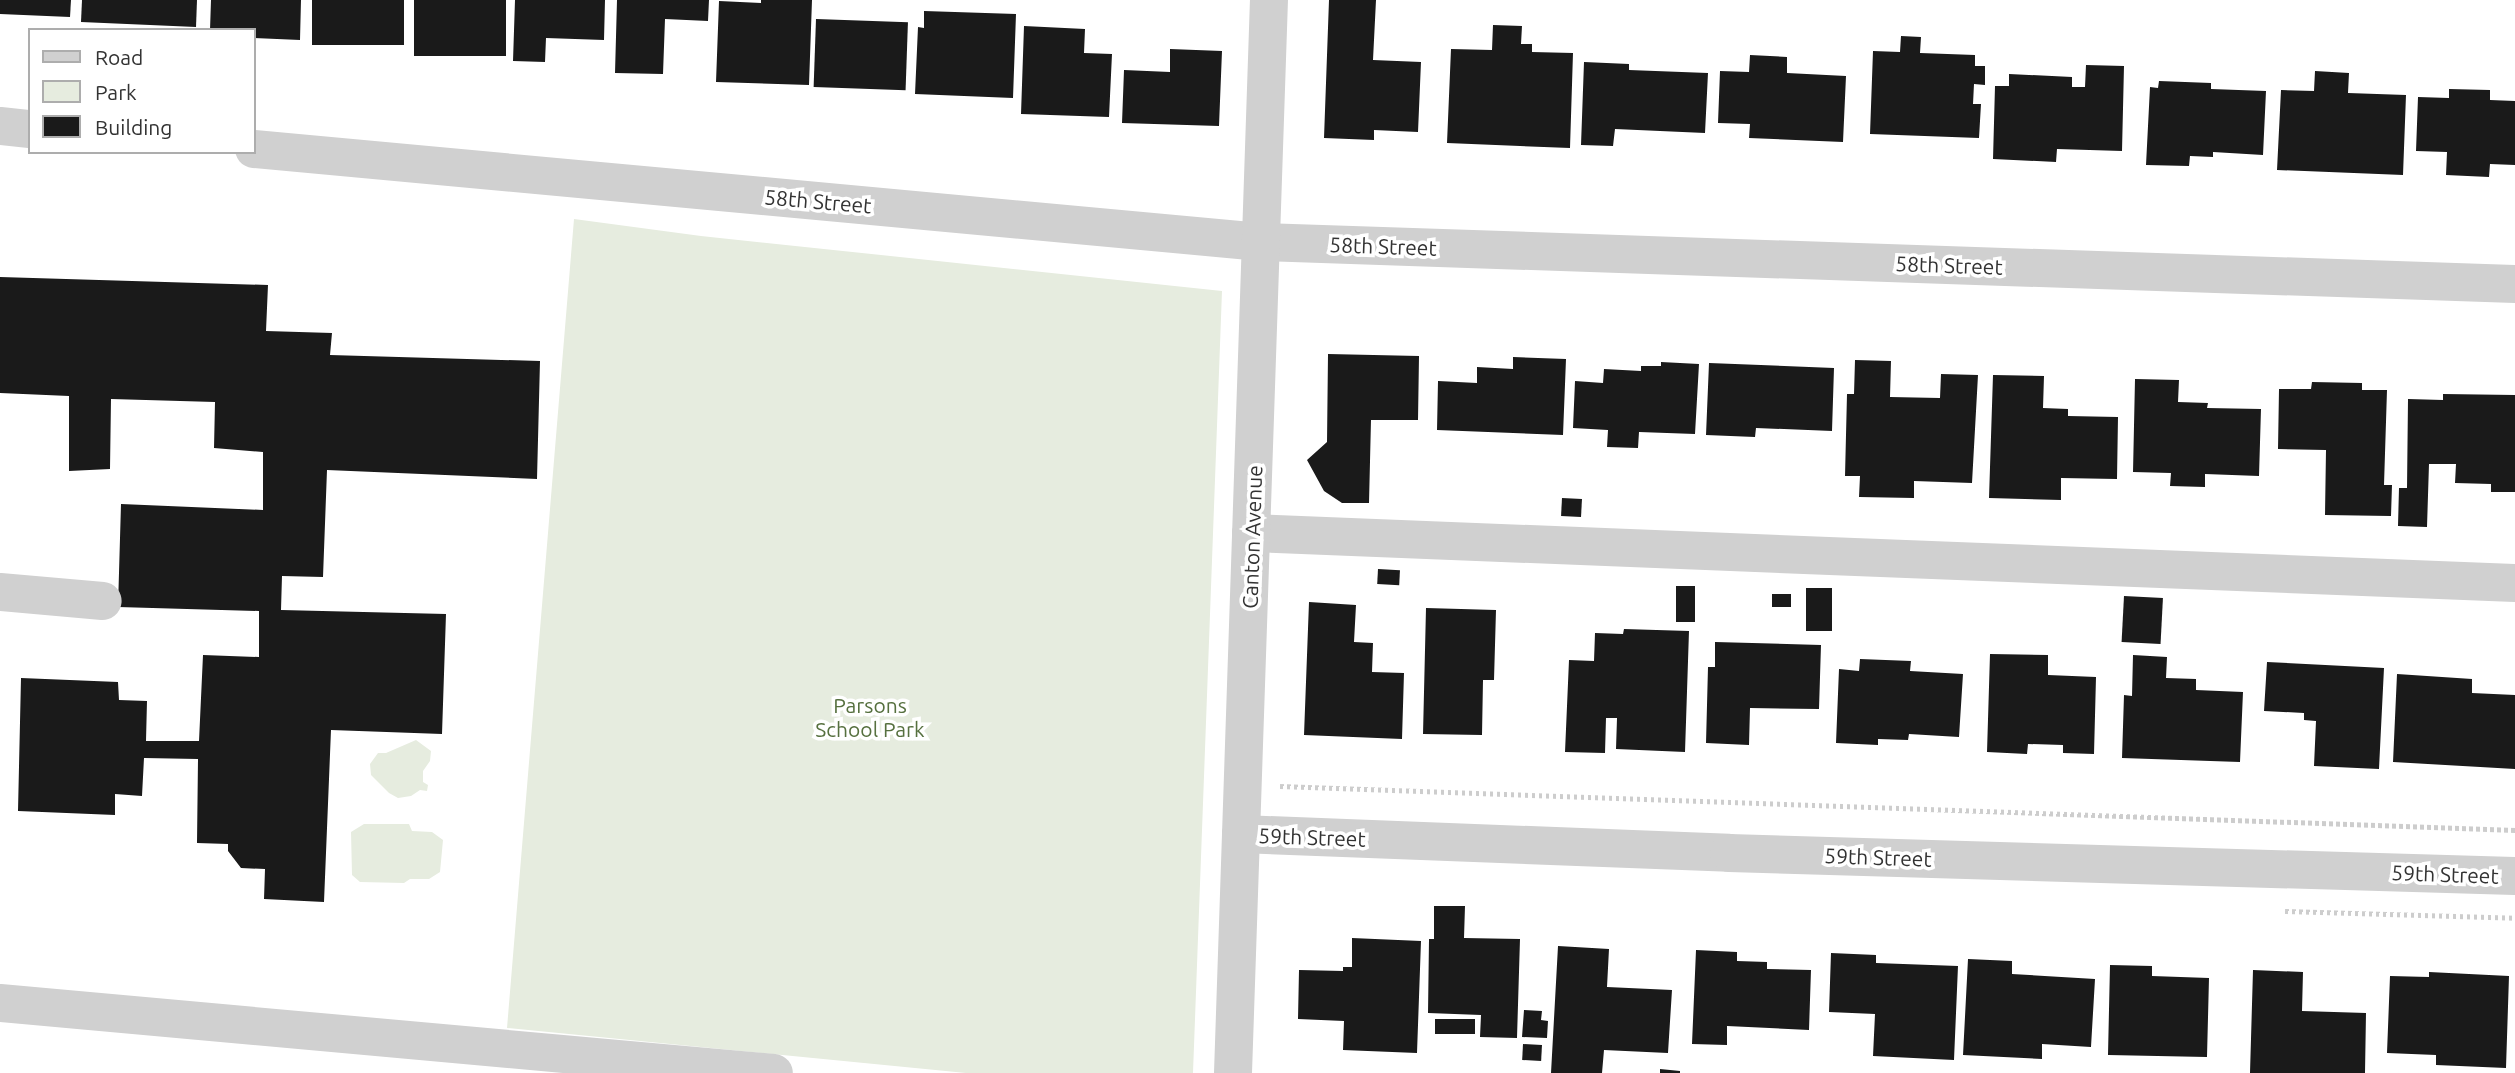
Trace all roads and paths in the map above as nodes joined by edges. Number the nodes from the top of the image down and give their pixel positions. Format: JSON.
{"nodes":[{"id":1,"x":1269,"y":0,"type":"edge"},
{"id":2,"x":0,"y":126,"type":"edge"},
{"id":3,"x":28,"y":128,"type":"edge"},
{"id":4,"x":256,"y":149,"type":"edge"},
{"id":5,"x":1261,"y":242,"type":"junction"},
{"id":6,"x":2515,"y":284,"type":"edge"},
{"id":7,"x":1251,"y":534,"type":"junction"},
{"id":8,"x":2515,"y":583,"type":"edge"},
{"id":9,"x":0,"y":592,"type":"edge"},
{"id":10,"x":103,"y":601,"type":"dead end"},
{"id":11,"x":1244,"y":785,"type":"junction"},
{"id":12,"x":2515,"y":830,"type":"edge"},
{"id":13,"x":1241,"y":834,"type":"junction"},
{"id":14,"x":2515,"y":876,"type":"edge"},
{"id":15,"x":0,"y":1003,"type":"edge"},
{"id":16,"x":774,"y":1073,"type":"edge"},
{"id":17,"x":1233,"y":1073,"type":"edge"}],
"edges":[{"from":1,"to":5,"type":"street","name":"Canton Avenue"},
{"from":2,"to":3,"type":"street"},
{"from":4,"to":5,"type":"street","name":"58th Street"},
{"from":5,"to":6,"type":"street","name":"58th Street"},
{"from":5,"to":7,"type":"street","name":"Canton Avenue"},
{"from":7,"to":8,"type":"street"},
{"from":7,"to":11,"type":"street","name":"Canton Avenue"},
{"from":9,"to":10,"type":"street"},
{"from":11,"to":12,"type":"path"},
{"from":11,"to":13,"type":"street","name":"Canton Avenue"},
{"from":13,"to":14,"type":"street","name":"59th Street"},
{"from":13,"to":17,"type":"street","name":"Canton Avenue"},
{"from":15,"to":16,"type":"street"}]}
